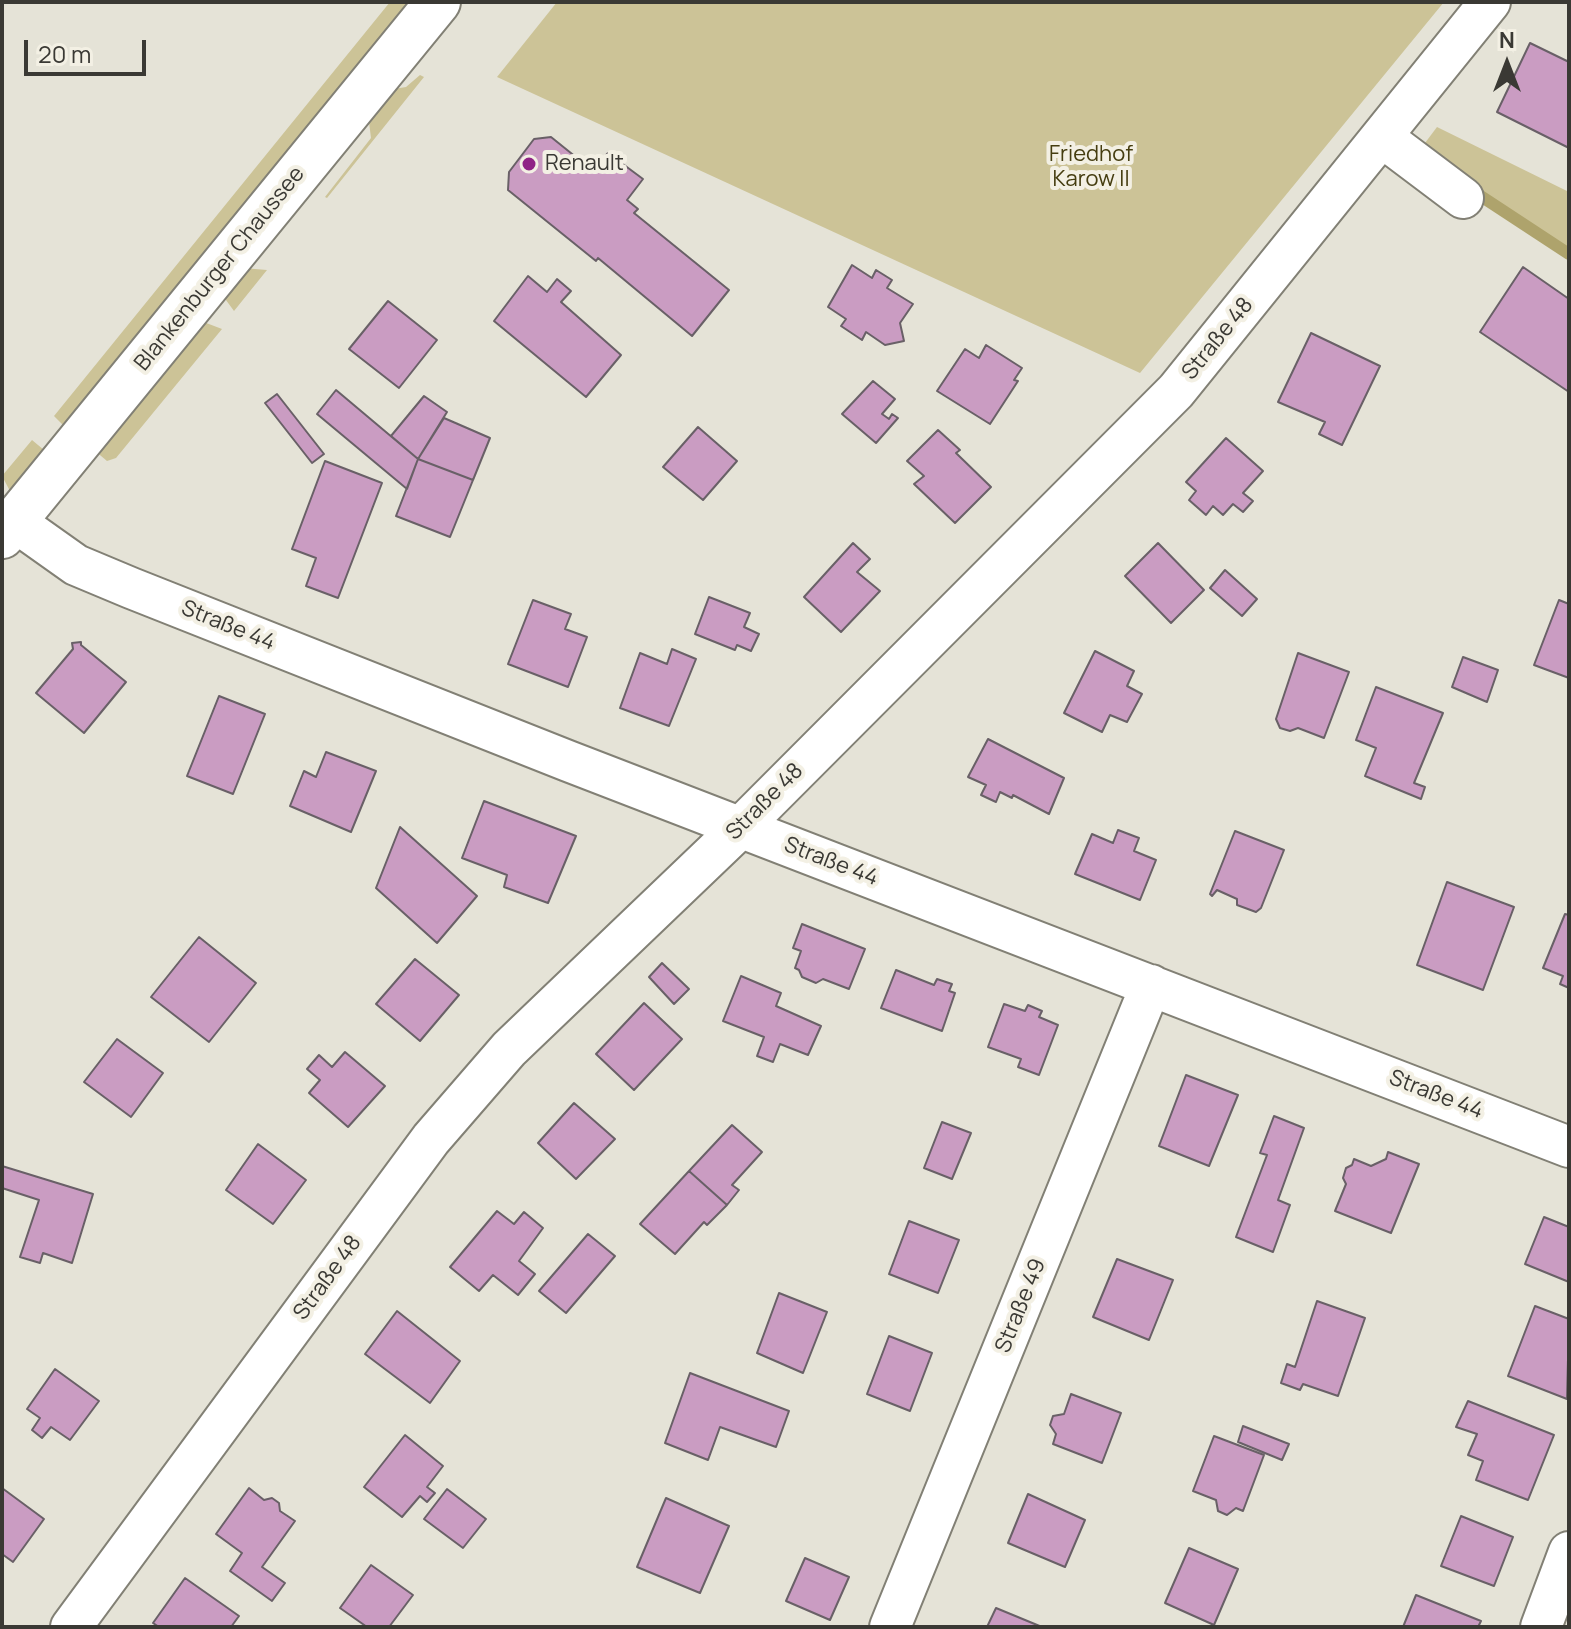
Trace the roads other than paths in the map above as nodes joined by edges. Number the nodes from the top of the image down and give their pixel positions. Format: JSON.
{"nodes":[{"id":1,"x":438,"y":2,"type":"edge"},
{"id":2,"x":1490,"y":2,"type":"edge"},
{"id":3,"x":1382,"y":137,"type":"junction"},
{"id":4,"x":1463,"y":198,"type":"dead end"},
{"id":5,"x":8,"y":529,"type":"edge"},
{"id":6,"x":740,"y":828,"type":"junction"},
{"id":7,"x":1151,"y":985,"type":"junction"},
{"id":8,"x":1569,"y":1147,"type":"edge"},
{"id":9,"x":1569,"y":1552,"type":"edge"},
{"id":10,"x":71,"y":1627,"type":"edge"},
{"id":11,"x":890,"y":1627,"type":"edge"},
{"id":12,"x":1541,"y":1627,"type":"edge"}],
"edges":[{"from":1,"to":5,"type":"main road","name":"Blankenburger Chaussee"},
{"from":2,"to":3,"type":"street","name":"Straße 48"},
{"from":3,"to":4,"type":"street"},
{"from":3,"to":6,"type":"street","name":"Straße 48"},
{"from":5,"to":6,"type":"street","name":"Straße 44"},
{"from":6,"to":7,"type":"street","name":"Straße 44"},
{"from":6,"to":10,"type":"street","name":"Straße 48"},
{"from":7,"to":8,"type":"street","name":"Straße 44"},
{"from":7,"to":11,"type":"street","name":"Straße 49"},
{"from":9,"to":12,"type":"street"}]}
